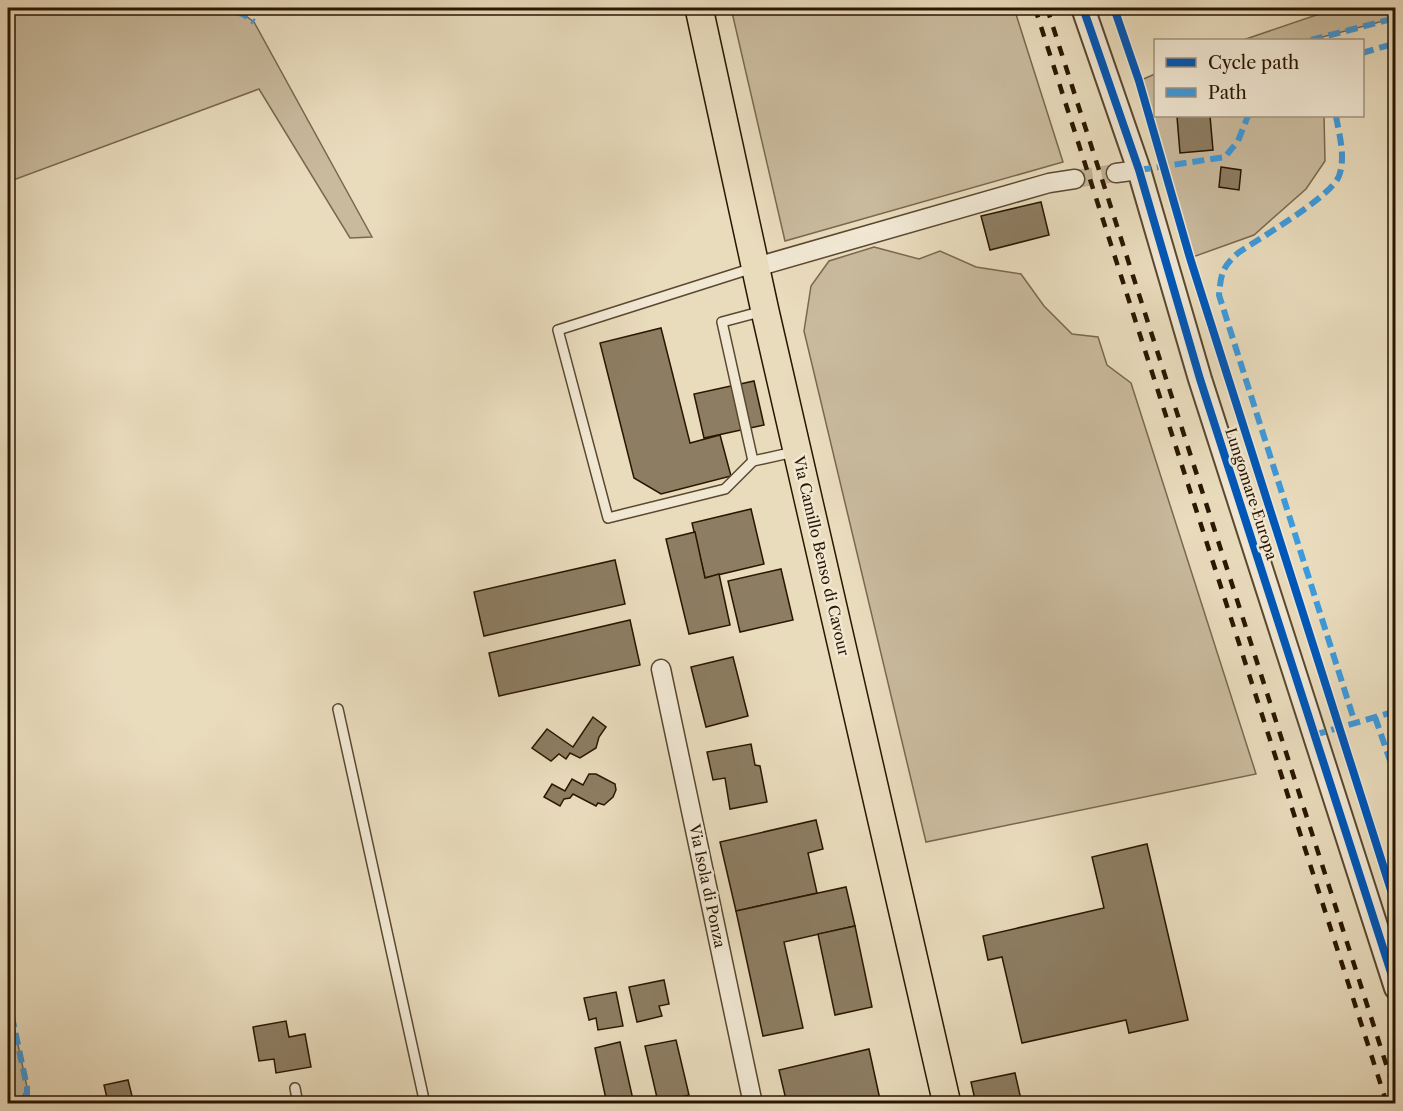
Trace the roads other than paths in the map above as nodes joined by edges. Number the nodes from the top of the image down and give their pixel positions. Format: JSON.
{"nodes":[{"id":1,"x":699,"y":8,"type":"edge"},
{"id":2,"x":1083,"y":8,"type":"edge"},
{"id":3,"x":1139,"y":170,"type":"junction"},
{"id":4,"x":1116,"y":173,"type":"tunnel mouth"},
{"id":5,"x":1075,"y":179,"type":"tunnel mouth"},
{"id":6,"x":756,"y":267,"type":"junction"},
{"id":7,"x":765,"y":311,"type":"junction"},
{"id":8,"x":797,"y":451,"type":"junction"},
{"id":9,"x":753,"y":461,"type":"junction"},
{"id":10,"x":661,"y":669,"type":"dead end"},
{"id":11,"x":338,"y":709,"type":"dead end"},
{"id":12,"x":1395,"y":988,"type":"edge"},
{"id":13,"x":295,"y":1088,"type":"dead end"},
{"id":14,"x":298,"y":1104,"type":"edge"},
{"id":15,"x":425,"y":1104,"type":"edge"},
{"id":16,"x":753,"y":1104,"type":"edge"},
{"id":17,"x":947,"y":1104,"type":"edge"}],
"edges":[{"from":1,"to":6,"type":"main road","name":"Via Camillo Benso di Cavour"},
{"from":2,"to":3,"type":"street","name":"Lungomare Europa"},
{"from":3,"to":4,"type":"street"},
{"from":3,"to":12,"type":"street","name":"Lungomare Europa"},
{"from":5,"to":6,"type":"street"},
{"from":6,"to":7,"type":"main road","name":"Via Camillo Benso di Cavour"},
{"from":6,"to":9,"type":"lane"},
{"from":7,"to":8,"type":"main road","name":"Via Camillo Benso di Cavour"},
{"from":7,"to":9,"type":"lane"},
{"from":8,"to":9,"type":"lane"},
{"from":8,"to":17,"type":"main road","name":"Via Camillo Benso di Cavour"},
{"from":10,"to":16,"type":"street","name":"Via Isola di Ponza"},
{"from":11,"to":15,"type":"lane"},
{"from":13,"to":14,"type":"lane"}]}
